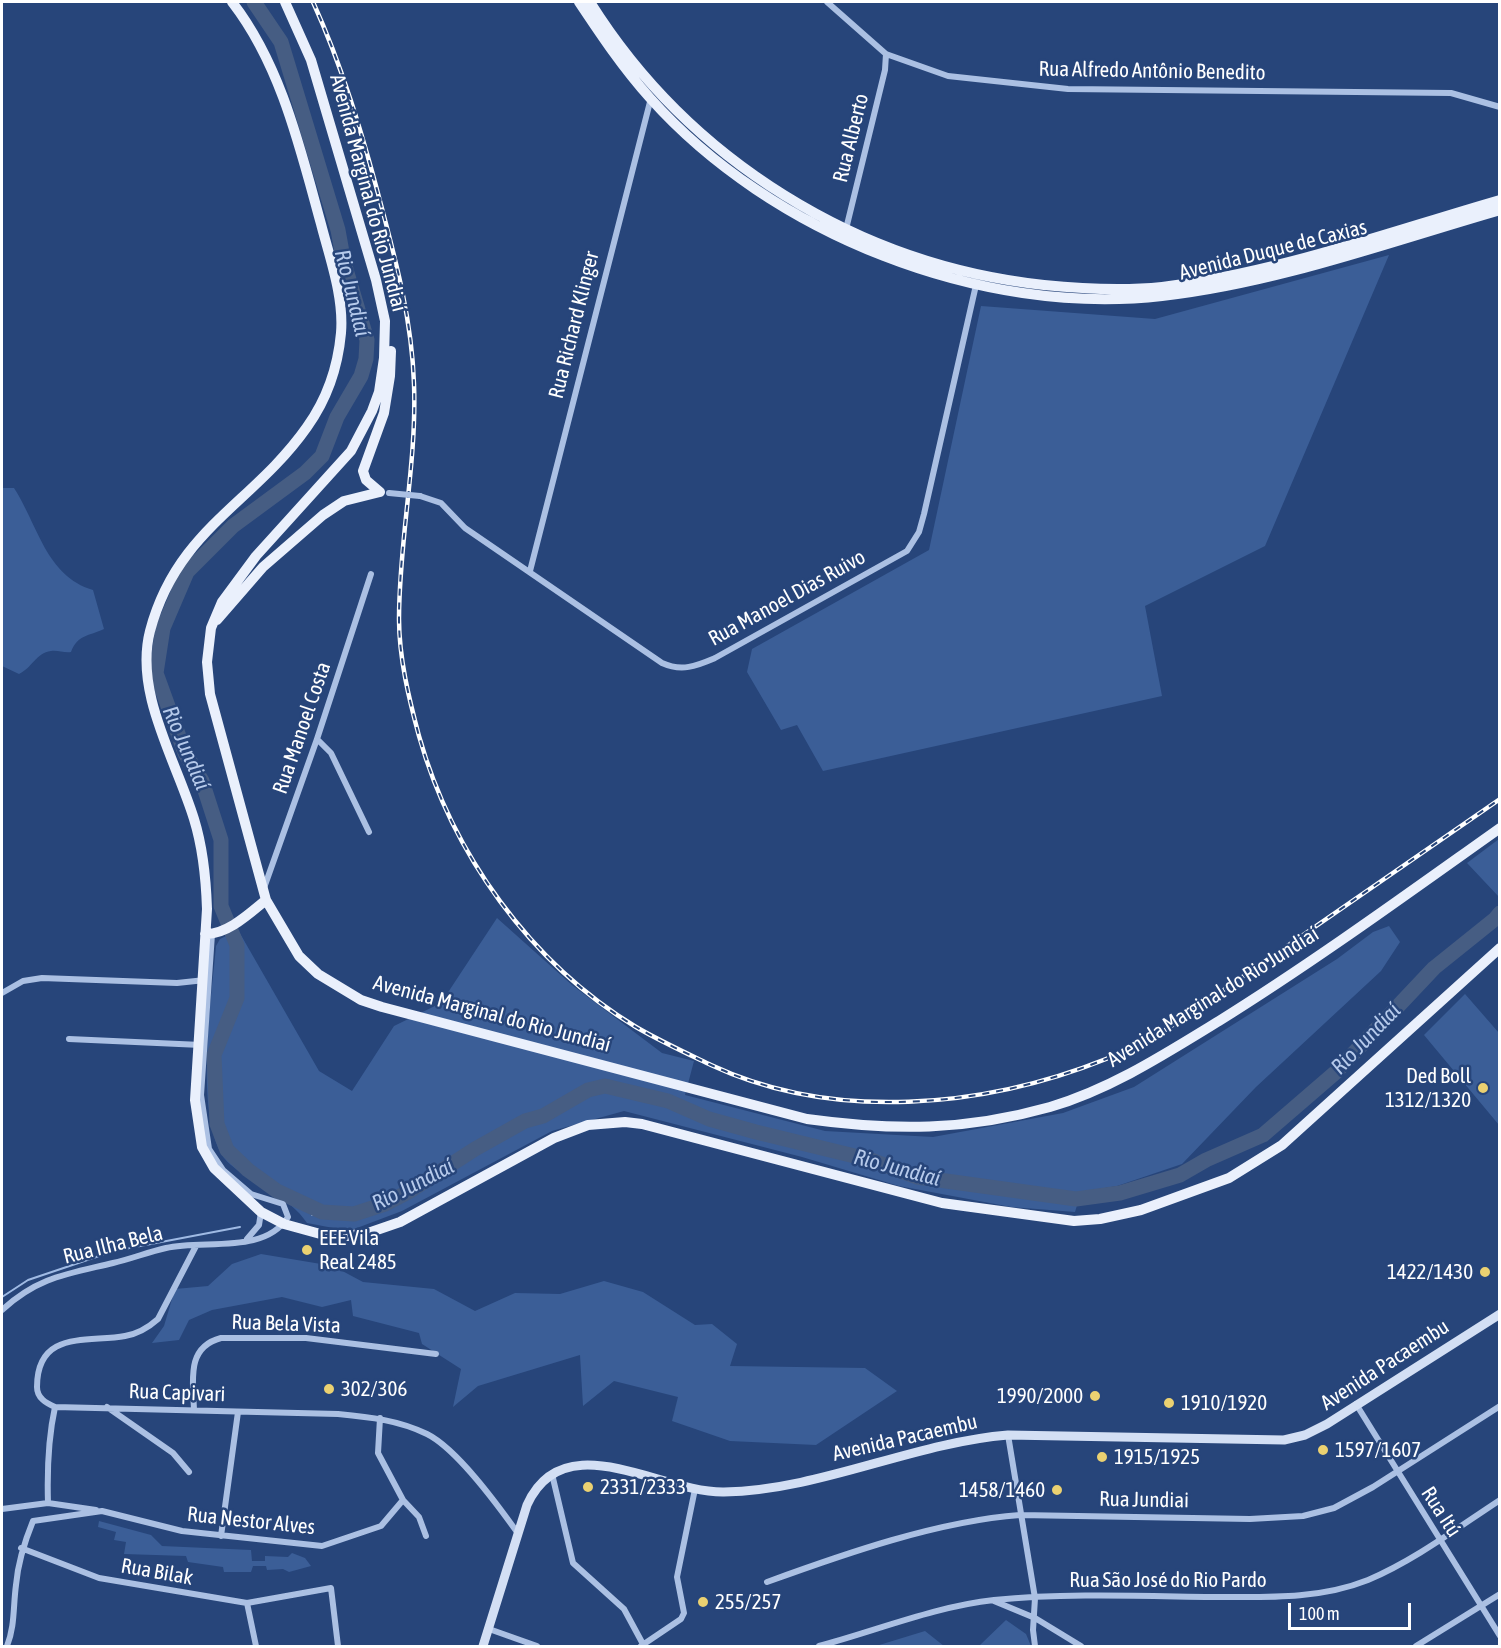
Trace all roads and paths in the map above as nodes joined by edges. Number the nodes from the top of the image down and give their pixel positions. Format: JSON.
{"nodes":[{"id":1,"x":232,"y":2,"type":"edge"},
{"id":2,"x":285,"y":2,"type":"edge"},
{"id":3,"x":579,"y":2,"type":"edge"},
{"id":4,"x":590,"y":2,"type":"edge"},
{"id":5,"x":827,"y":2,"type":"edge"},
{"id":6,"x":886,"y":54,"type":"junction"},
{"id":7,"x":654,"y":95,"type":"junction"},
{"id":8,"x":1500,"y":106,"type":"edge"},
{"id":9,"x":1500,"y":200,"type":"edge"},
{"id":10,"x":1500,"y":210,"type":"edge"},
{"id":11,"x":846,"y":229,"type":"junction"},
{"id":12,"x":976,"y":285,"type":"junction"},
{"id":13,"x":385,"y":321,"type":"junction"},
{"id":14,"x":384,"y":492,"type":"junction"},
{"id":15,"x":530,"y":571,"type":"junction"},
{"id":16,"x":371,"y":574,"type":"dead end"},
{"id":17,"x":211,"y":628,"type":"junction"},
{"id":18,"x":317,"y":738,"type":"junction"},
{"id":19,"x":1500,"y":828,"type":"edge"},
{"id":20,"x":369,"y":832,"type":"dead end"},
{"id":21,"x":264,"y":896,"type":"junction"},
{"id":22,"x":212,"y":933,"type":"junction"},
{"id":23,"x":1500,"y":948,"type":"edge"},
{"id":24,"x":206,"y":980,"type":"junction"},
{"id":25,"x":2,"y":993,"type":"edge"},
{"id":26,"x":69,"y":1039,"type":"dead end"},
{"id":27,"x":202,"y":1045,"type":"junction"},
{"id":28,"x":261,"y":1212,"type":"junction"},
{"id":29,"x":284,"y":1224,"type":"junction"},
{"id":30,"x":260,"y":1225,"type":"junction"},
{"id":31,"x":274,"y":1233,"type":"junction"},
{"id":32,"x":243,"y":1243,"type":"junction"},
{"id":33,"x":196,"y":1246,"type":"junction"},
{"id":34,"x":2,"y":1310,"type":"edge"},
{"id":35,"x":1500,"y":1314,"type":"edge"},
{"id":36,"x":436,"y":1354,"type":"dead end"},
{"id":37,"x":1356,"y":1404,"type":"junction"},
{"id":38,"x":1500,"y":1406,"type":"edge"},
{"id":39,"x":55,"y":1407,"type":"junction"},
{"id":40,"x":106,"y":1407,"type":"junction"},
{"id":41,"x":194,"y":1410,"type":"junction"},
{"id":42,"x":238,"y":1412,"type":"junction"},
{"id":43,"x":380,"y":1418,"type":"junction"},
{"id":44,"x":1008,"y":1435,"type":"junction"},
{"id":45,"x":189,"y":1472,"type":"dead end"},
{"id":46,"x":552,"y":1473,"type":"junction"},
{"id":47,"x":1397,"y":1473,"type":"junction"},
{"id":48,"x":695,"y":1489,"type":"junction"},
{"id":49,"x":403,"y":1500,"type":"junction"},
{"id":50,"x":1500,"y":1500,"type":"edge"},
{"id":51,"x":48,"y":1503,"type":"junction"},
{"id":52,"x":2,"y":1509,"type":"edge"},
{"id":53,"x":102,"y":1511,"type":"junction"},
{"id":54,"x":1020,"y":1515,"type":"junction"},
{"id":55,"x":517,"y":1532,"type":"junction"},
{"id":56,"x":221,"y":1536,"type":"junction"},
{"id":57,"x":426,"y":1536,"type":"dead end"},
{"id":58,"x":1440,"y":1540,"type":"junction"},
{"id":59,"x":21,"y":1548,"type":"junction"},
{"id":60,"x":767,"y":1582,"type":"dead end"},
{"id":61,"x":1500,"y":1594,"type":"edge"},
{"id":62,"x":1035,"y":1598,"type":"junction"},
{"id":63,"x":993,"y":1600,"type":"junction"},
{"id":64,"x":247,"y":1603,"type":"junction"},
{"id":65,"x":1482,"y":1606,"type":"junction"},
{"id":66,"x":1035,"y":1618,"type":"junction"},
{"id":67,"x":489,"y":1629,"type":"junction"},
{"id":68,"x":1500,"y":1636,"type":"edge"},
{"id":69,"x":337,"y":1646,"type":"edge"},
{"id":70,"x":643,"y":1646,"type":"edge"},
{"id":71,"x":8,"y":1647,"type":"edge"},
{"id":72,"x":256,"y":1647,"type":"edge"},
{"id":73,"x":483,"y":1647,"type":"edge"},
{"id":74,"x":537,"y":1647,"type":"edge"},
{"id":75,"x":819,"y":1647,"type":"edge"},
{"id":76,"x":1035,"y":1647,"type":"edge"},
{"id":77,"x":1081,"y":1647,"type":"edge"},
{"id":78,"x":1416,"y":1647,"type":"edge"}],
"edges":[{"from":1,"to":22,"type":"main road"},
{"from":2,"to":13,"type":"main road","name":"Avenida Marginal do Rio Jundiaí"},
{"from":3,"to":7,"type":"main road","name":"Avenida Duque de Caxias"},
{"from":4,"to":7,"type":"main road","name":"Avenida Duque de Caxias"},
{"from":5,"to":6,"type":"street","name":"Rua Alfredo Antônio Benedito"},
{"from":6,"to":8,"type":"street","name":"Rua Alfredo Antônio Benedito"},
{"from":6,"to":11,"type":"street","name":"Rua Alberto"},
{"from":7,"to":11,"type":"main road","name":"Avenida Duque de Caxias"},
{"from":7,"to":12,"type":"main road","name":"Avenida Duque de Caxias"},
{"from":7,"to":15,"type":"street","name":"Rua Richard Klinger"},
{"from":9,"to":11,"type":"main road","name":"Avenida Duque de Caxias"},
{"from":10,"to":12,"type":"main road","name":"Avenida Duque de Caxias"},
{"from":12,"to":15,"type":"street","name":"Rua Manoel Dias Ruivo"},
{"from":13,"to":14,"type":"main road"},
{"from":13,"to":17,"type":"main road","name":"Avenida Marginal do Rio Jundiaí"},
{"from":14,"to":15,"type":"street","name":"Rua Manoel Dias Ruivo","bridge":true},
{"from":14,"to":17,"type":"main road"},
{"from":16,"to":18,"type":"street","name":"Rua Manoel Costa"},
{"from":17,"to":21,"type":"main road","name":"Avenida Marginal do Rio Jundiaí"},
{"from":18,"to":20,"type":"street"},
{"from":18,"to":21,"type":"street","name":"Rua Manoel Costa"},
{"from":19,"to":21,"type":"main road","name":"Avenida Marginal do Rio Jundiaí"},
{"from":21,"to":22,"type":"main road"},
{"from":22,"to":24,"type":"main road"},
{"from":23,"to":29,"type":"main road"},
{"from":24,"to":25,"type":"street"},
{"from":24,"to":27,"type":"main road"},
{"from":26,"to":27,"type":"street"},
{"from":27,"to":28,"type":"main road"},
{"from":27,"to":29,"type":"street"},
{"from":28,"to":29,"type":"main road"},
{"from":28,"to":30,"type":"street"},
{"from":29,"to":31,"type":"street","name":"Rua Ilha Bela"},
{"from":30,"to":31,"type":"street"},
{"from":30,"to":32,"type":"street"},
{"from":31,"to":32,"type":"street","name":"Rua Ilha Bela"},
{"from":32,"to":33,"type":"street","name":"Rua Ilha Bela"},
{"from":33,"to":34,"type":"street","name":"Rua Ilha Bela"},
{"from":33,"to":39,"type":"street"},
{"from":35,"to":37,"type":"main road","name":"Avenida Pacaembu"},
{"from":36,"to":41,"type":"street","name":"Rua Bela Vista"},
{"from":37,"to":44,"type":"main road","name":"Avenida Pacaembu"},
{"from":37,"to":47,"type":"street","name":"Rua Itú"},
{"from":38,"to":47,"type":"street","name":"Rua Jundiai"},
{"from":39,"to":40,"type":"street","name":"Rua Capivari"},
{"from":39,"to":51,"type":"street"},
{"from":40,"to":41,"type":"street","name":"Rua Capivari"},
{"from":40,"to":45,"type":"street"},
{"from":41,"to":42,"type":"street","name":"Rua Capivari"},
{"from":42,"to":43,"type":"street","name":"Rua Capivari"},
{"from":42,"to":56,"type":"street"},
{"from":43,"to":49,"type":"street"},
{"from":43,"to":55,"type":"street","name":"Rua Capivari"},
{"from":44,"to":48,"type":"main road","name":"Avenida Pacaembu"},
{"from":44,"to":54,"type":"street"},
{"from":46,"to":48,"type":"main road","name":"Avenida Pacaembu"},
{"from":46,"to":55,"type":"main road"},
{"from":46,"to":70,"type":"street"},
{"from":47,"to":54,"type":"street","name":"Rua Jundiai"},
{"from":47,"to":58,"type":"street","name":"Rua Itú"},
{"from":48,"to":70,"type":"street"},
{"from":49,"to":56,"type":"street","name":"Rua Nestor Alves"},
{"from":49,"to":57,"type":"street"},
{"from":50,"to":58,"type":"street","name":"Rua São José do Rio Pardo"},
{"from":51,"to":52,"type":"street","name":"Rua Nestor Alves"},
{"from":51,"to":53,"type":"street","name":"Rua Nestor Alves"},
{"from":53,"to":56,"type":"street","name":"Rua Nestor Alves"},
{"from":53,"to":59,"type":"street","name":"Rua Nestor Alves"},
{"from":54,"to":60,"type":"street","name":"Rua Jundiai"},
{"from":54,"to":62,"type":"street"},
{"from":55,"to":67,"type":"main road"},
{"from":58,"to":62,"type":"street","name":"Rua São José do Rio Pardo"},
{"from":58,"to":65,"type":"street","name":"Rua Itú"},
{"from":59,"to":64,"type":"street","name":"Rua Bilak"},
{"from":59,"to":71,"type":"street"},
{"from":61,"to":65,"type":"street"},
{"from":62,"to":63,"type":"street","name":"Rua São José do Rio Pardo"},
{"from":62,"to":66,"type":"street"},
{"from":63,"to":66,"type":"street"},
{"from":63,"to":75,"type":"street","name":"Rua São José do Rio Pardo"},
{"from":64,"to":69,"type":"street","name":"Rua Bilak"},
{"from":64,"to":72,"type":"street"},
{"from":65,"to":68,"type":"street","name":"Rua Itú"},
{"from":65,"to":78,"type":"street"},
{"from":66,"to":76,"type":"street"},
{"from":66,"to":77,"type":"street"},
{"from":67,"to":73,"type":"main road"},
{"from":67,"to":74,"type":"street"}]}
